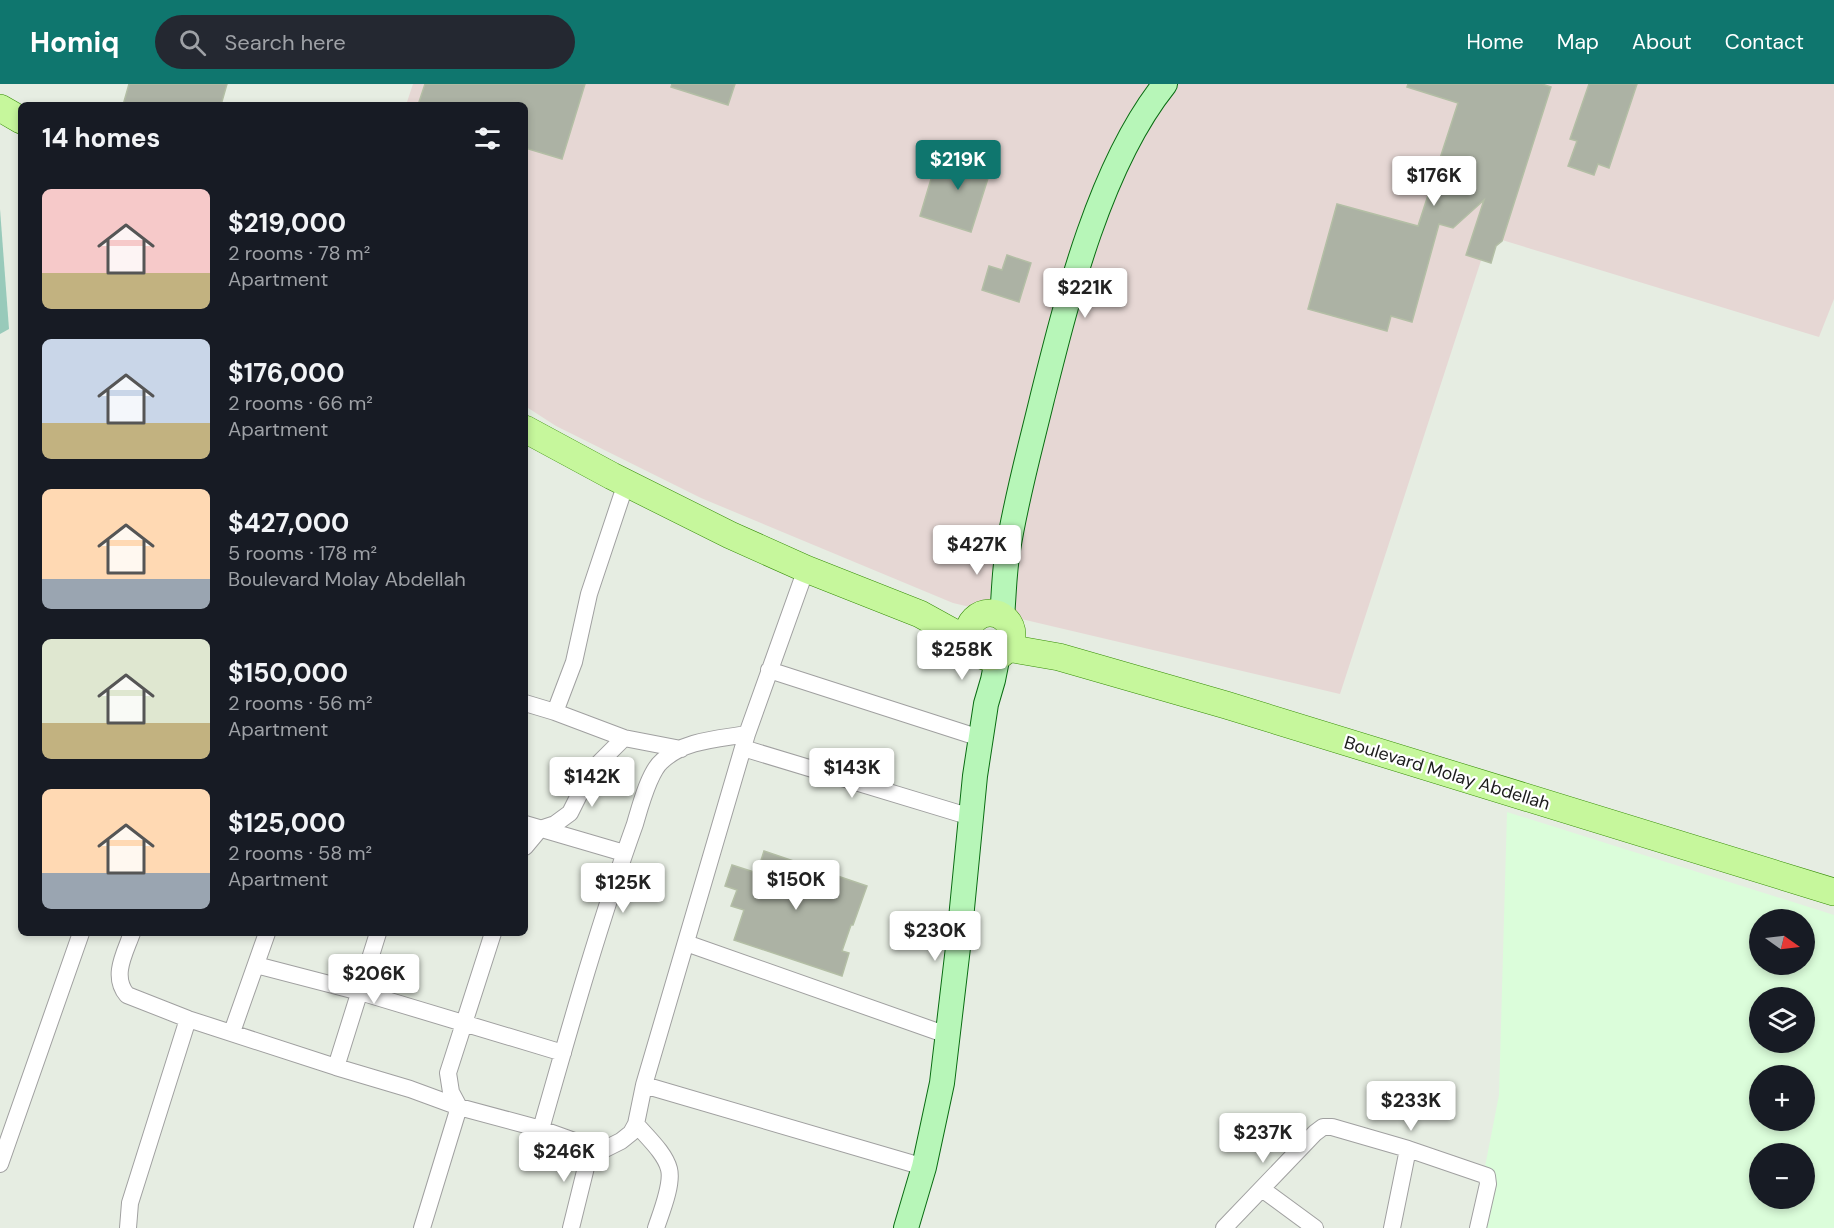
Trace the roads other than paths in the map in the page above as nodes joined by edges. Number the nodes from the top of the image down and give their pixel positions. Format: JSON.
{"nodes":[{"id":1,"x":1165,"y":84,"type":"edge"},
{"id":2,"x":0,"y":108,"type":"edge"},
{"id":3,"x":18,"y":118,"type":"edge"},
{"id":4,"x":528,"y":431,"type":"edge"},
{"id":5,"x":626,"y":483,"type":"junction"},
{"id":6,"x":806,"y":569,"type":"junction"},
{"id":7,"x":991,"y":635,"type":"junction"},
{"id":8,"x":769,"y":670,"type":"junction"},
{"id":9,"x":528,"y":704,"type":"edge"},
{"id":10,"x":555,"y":712,"type":"junction"},
{"id":11,"x":624,"y":738,"type":"junction"},
{"id":12,"x":980,"y":738,"type":"junction"},
{"id":13,"x":745,"y":741,"type":"junction"},
{"id":14,"x":681,"y":749,"type":"junction"},
{"id":15,"x":971,"y":817,"type":"junction"},
{"id":16,"x":532,"y":827,"type":"edge"},
{"id":17,"x":624,"y":853,"type":"junction"},
{"id":18,"x":1834,"y":892,"type":"edge"},
{"id":19,"x":80,"y":936,"type":"edge"},
{"id":20,"x":131,"y":936,"type":"edge"},
{"id":21,"x":266,"y":936,"type":"edge"},
{"id":22,"x":377,"y":936,"type":"edge"},
{"id":23,"x":492,"y":936,"type":"edge"},
{"id":24,"x":687,"y":943,"type":"junction"},
{"id":25,"x":256,"y":965,"type":"junction"},
{"id":26,"x":360,"y":992,"type":"junction"},
{"id":27,"x":188,"y":1019,"type":"junction"},
{"id":28,"x":463,"y":1022,"type":"junction"},
{"id":29,"x":232,"y":1032,"type":"junction"},
{"id":30,"x":947,"y":1035,"type":"junction"},
{"id":31,"x":563,"y":1053,"type":"junction"},
{"id":32,"x":336,"y":1067,"type":"junction"},
{"id":33,"x":644,"y":1085,"type":"junction"},
{"id":34,"x":459,"y":1107,"type":"junction"},
{"id":35,"x":636,"y":1124,"type":"junction"},
{"id":36,"x":541,"y":1129,"type":"junction"},
{"id":37,"x":591,"y":1147,"type":"junction"},
{"id":38,"x":1408,"y":1149,"type":"junction"},
{"id":39,"x":0,"y":1164,"type":"edge"},
{"id":40,"x":924,"y":1167,"type":"junction"},
{"id":41,"x":1262,"y":1189,"type":"junction"},
{"id":42,"x":128,"y":1228,"type":"edge"},
{"id":43,"x":422,"y":1228,"type":"edge"},
{"id":44,"x":571,"y":1228,"type":"edge"},
{"id":45,"x":656,"y":1228,"type":"edge"},
{"id":46,"x":906,"y":1228,"type":"edge"},
{"id":47,"x":1224,"y":1228,"type":"edge"},
{"id":48,"x":1315,"y":1228,"type":"edge"},
{"id":49,"x":1392,"y":1228,"type":"edge"},
{"id":50,"x":1478,"y":1228,"type":"edge"}],
"edges":[{"from":1,"to":7,"type":"main road"},
{"from":2,"to":3,"type":"main road"},
{"from":4,"to":5,"type":"main road","name":"Boulevard Molay Abdellah"},
{"from":5,"to":6,"type":"main road","name":"Boulevard Molay Abdellah"},
{"from":5,"to":10,"type":"street"},
{"from":6,"to":7,"type":"main road","name":"Boulevard Molay Abdellah"},
{"from":6,"to":8,"type":"street"},
{"from":7,"to":12,"type":"main road"},
{"from":7,"to":18,"type":"main road","name":"Boulevard Molay Abdellah"},
{"from":8,"to":12,"type":"street"},
{"from":8,"to":13,"type":"street"},
{"from":9,"to":10,"type":"street"},
{"from":10,"to":11,"type":"street"},
{"from":11,"to":14,"type":"street"},
{"from":11,"to":16,"type":"street"},
{"from":12,"to":15,"type":"main road"},
{"from":13,"to":14,"type":"street"},
{"from":13,"to":15,"type":"street"},
{"from":13,"to":24,"type":"street"},
{"from":14,"to":17,"type":"street"},
{"from":15,"to":30,"type":"main road"},
{"from":16,"to":17,"type":"street"},
{"from":17,"to":31,"type":"street"},
{"from":19,"to":39,"type":"street"},
{"from":20,"to":27,"type":"street"},
{"from":21,"to":25,"type":"street"},
{"from":22,"to":26,"type":"street"},
{"from":23,"to":28,"type":"street"},
{"from":24,"to":30,"type":"street"},
{"from":24,"to":33,"type":"street"},
{"from":25,"to":26,"type":"street"},
{"from":25,"to":29,"type":"street"},
{"from":26,"to":28,"type":"street"},
{"from":26,"to":32,"type":"street"},
{"from":27,"to":29,"type":"street"},
{"from":27,"to":42,"type":"street"},
{"from":28,"to":31,"type":"street"},
{"from":28,"to":34,"type":"street"},
{"from":29,"to":32,"type":"street"},
{"from":30,"to":40,"type":"main road"},
{"from":31,"to":36,"type":"street"},
{"from":32,"to":34,"type":"street"},
{"from":33,"to":35,"type":"street"},
{"from":33,"to":40,"type":"street"},
{"from":34,"to":36,"type":"street"},
{"from":34,"to":43,"type":"street"},
{"from":35,"to":37,"type":"street"},
{"from":35,"to":45,"type":"street"},
{"from":36,"to":37,"type":"street"},
{"from":37,"to":44,"type":"street"},
{"from":38,"to":41,"type":"street"},
{"from":38,"to":49,"type":"street"},
{"from":38,"to":50,"type":"street"},
{"from":40,"to":46,"type":"main road"},
{"from":41,"to":47,"type":"street"},
{"from":41,"to":48,"type":"street"}]}
